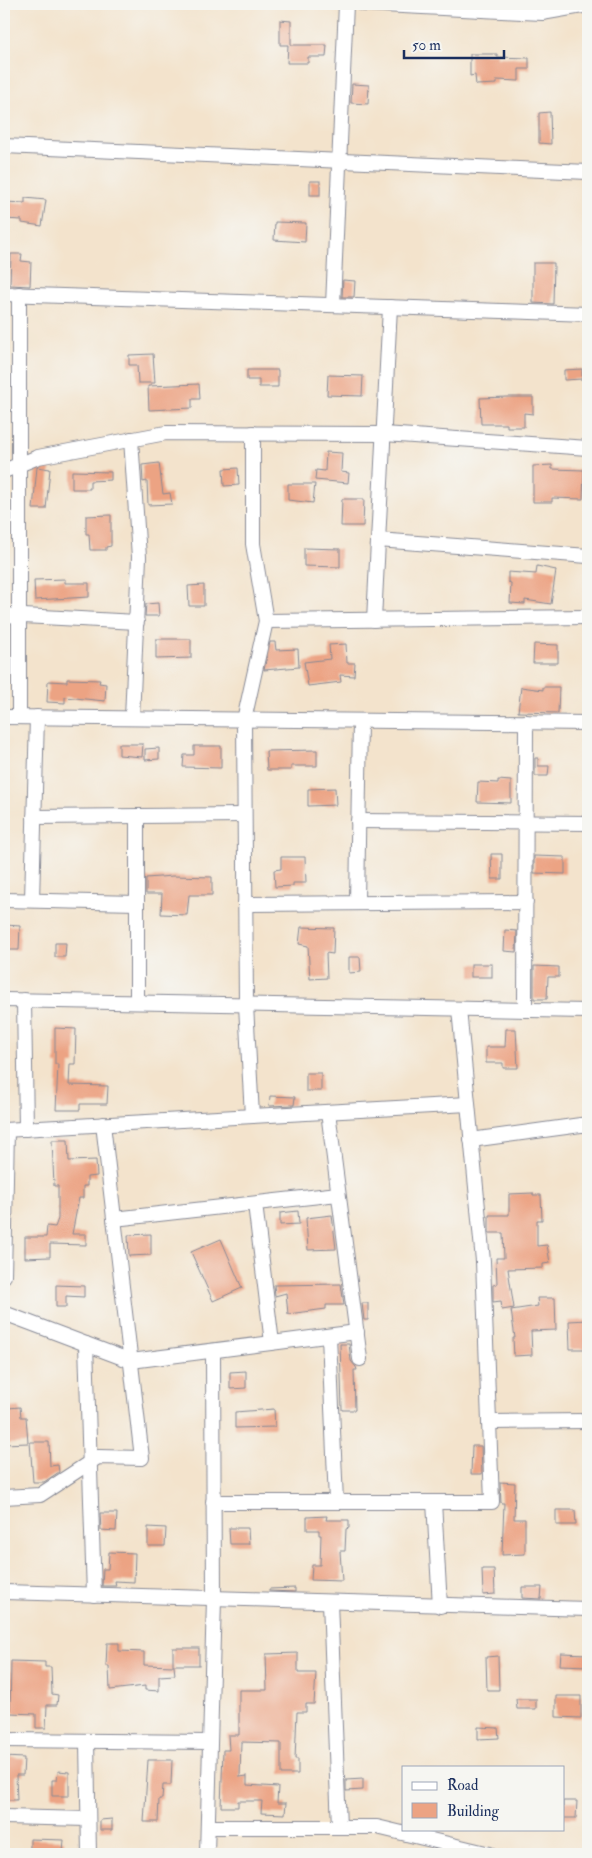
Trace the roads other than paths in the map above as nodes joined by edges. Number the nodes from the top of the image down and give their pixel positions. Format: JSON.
{"nodes":[{"id":1,"x":346,"y":4,"type":"edge"},
{"id":2,"x":363,"y":4,"type":"edge"},
{"id":3,"x":588,"y":5,"type":"edge"},
{"id":4,"x":4,"y":146,"type":"edge"},
{"id":5,"x":338,"y":161,"type":"junction"},
{"id":6,"x":588,"y":172,"type":"edge"},
{"id":7,"x":4,"y":294,"type":"edge"},
{"id":8,"x":19,"y":294,"type":"junction"},
{"id":9,"x":333,"y":305,"type":"junction"},
{"id":10,"x":390,"y":307,"type":"junction"},
{"id":11,"x":588,"y":314,"type":"edge"},
{"id":12,"x":253,"y":433,"type":"junction"},
{"id":13,"x":384,"y":434,"type":"junction"},
{"id":14,"x":131,"y":439,"type":"junction"},
{"id":15,"x":588,"y":448,"type":"edge"},
{"id":16,"x":19,"y":464,"type":"junction"},
{"id":17,"x":4,"y":471,"type":"edge"},
{"id":18,"x":378,"y":540,"type":"junction"},
{"id":19,"x":588,"y":556,"type":"edge"},
{"id":20,"x":4,"y":615,"type":"edge"},
{"id":21,"x":19,"y":615,"type":"junction"},
{"id":22,"x":588,"y":617,"type":"edge"},
{"id":23,"x":374,"y":620,"type":"junction"},
{"id":24,"x":266,"y":621,"type":"junction"},
{"id":25,"x":137,"y":622,"type":"junction"},
{"id":26,"x":4,"y":717,"type":"edge"},
{"id":27,"x":19,"y":717,"type":"junction"},
{"id":28,"x":37,"y":717,"type":"junction"},
{"id":29,"x":132,"y":718,"type":"junction"},
{"id":30,"x":244,"y":720,"type":"junction"},
{"id":31,"x":360,"y":721,"type":"junction"},
{"id":32,"x":526,"y":722,"type":"junction"},
{"id":33,"x":588,"y":723,"type":"edge"},
{"id":34,"x":244,"y":815,"type":"junction"},
{"id":35,"x":137,"y":816,"type":"junction"},
{"id":36,"x":34,"y":817,"type":"junction"},
{"id":37,"x":358,"y":821,"type":"junction"},
{"id":38,"x":526,"y":822,"type":"junction"},
{"id":39,"x":588,"y":823,"type":"edge"},
{"id":40,"x":4,"y":900,"type":"edge"},
{"id":41,"x":32,"y":900,"type":"junction"},
{"id":42,"x":526,"y":902,"type":"junction"},
{"id":43,"x":137,"y":903,"type":"junction"},
{"id":44,"x":357,"y":903,"type":"junction"},
{"id":45,"x":245,"y":904,"type":"junction"},
{"id":46,"x":4,"y":1000,"type":"edge"},
{"id":47,"x":24,"y":1000,"type":"junction"},
{"id":48,"x":137,"y":1002,"type":"junction"},
{"id":49,"x":246,"y":1004,"type":"junction"},
{"id":50,"x":458,"y":1009,"type":"junction"},
{"id":51,"x":525,"y":1010,"type":"junction"},
{"id":52,"x":588,"y":1011,"type":"edge"},
{"id":53,"x":468,"y":1104,"type":"junction"},
{"id":54,"x":328,"y":1112,"type":"junction"},
{"id":55,"x":252,"y":1116,"type":"junction"},
{"id":56,"x":102,"y":1124,"type":"junction"},
{"id":57,"x":588,"y":1124,"type":"edge"},
{"id":58,"x":26,"y":1129,"type":"junction"},
{"id":59,"x":5,"y":1130,"type":"edge"},
{"id":60,"x":471,"y":1140,"type":"junction"},
{"id":61,"x":338,"y":1194,"type":"junction"},
{"id":62,"x":255,"y":1204,"type":"junction"},
{"id":63,"x":114,"y":1219,"type":"junction"},
{"id":64,"x":4,"y":1276,"type":"edge"},
{"id":65,"x":4,"y":1313,"type":"edge"},
{"id":66,"x":357,"y":1332,"type":"junction"},
{"id":67,"x":329,"y":1336,"type":"junction"},
{"id":68,"x":272,"y":1343,"type":"junction"},
{"id":69,"x":86,"y":1344,"type":"junction"},
{"id":70,"x":213,"y":1351,"type":"junction"},
{"id":71,"x":360,"y":1359,"type":"dead end"},
{"id":72,"x":130,"y":1361,"type":"junction"},
{"id":73,"x":588,"y":1421,"type":"edge"},
{"id":74,"x":489,"y":1422,"type":"junction"},
{"id":75,"x":90,"y":1462,"type":"junction"},
{"id":76,"x":4,"y":1497,"type":"edge"},
{"id":77,"x":214,"y":1502,"type":"junction"},
{"id":78,"x":336,"y":1502,"type":"junction"},
{"id":79,"x":434,"y":1502,"type":"junction"},
{"id":80,"x":4,"y":1592,"type":"edge"},
{"id":81,"x":94,"y":1595,"type":"junction"},
{"id":82,"x":214,"y":1598,"type":"junction"},
{"id":83,"x":330,"y":1602,"type":"junction"},
{"id":84,"x":440,"y":1606,"type":"junction"},
{"id":85,"x":588,"y":1609,"type":"edge"},
{"id":86,"x":4,"y":1740,"type":"edge"},
{"id":87,"x":87,"y":1741,"type":"junction"},
{"id":88,"x":210,"y":1742,"type":"junction"},
{"id":89,"x":4,"y":1817,"type":"edge"},
{"id":90,"x":88,"y":1818,"type":"junction"},
{"id":91,"x":208,"y":1826,"type":"junction"},
{"id":92,"x":339,"y":1826,"type":"junction"},
{"id":93,"x":89,"y":1854,"type":"edge"},
{"id":94,"x":207,"y":1854,"type":"edge"},
{"id":95,"x":490,"y":1854,"type":"edge"}],
"edges":[{"from":1,"to":5,"type":"street"},
{"from":2,"to":3,"type":"street"},
{"from":4,"to":5,"type":"street"},
{"from":5,"to":6,"type":"street"},
{"from":5,"to":9,"type":"street"},
{"from":7,"to":8,"type":"street"},
{"from":8,"to":9,"type":"street"},
{"from":8,"to":16,"type":"street"},
{"from":9,"to":10,"type":"street"},
{"from":10,"to":11,"type":"street"},
{"from":10,"to":13,"type":"street"},
{"from":12,"to":13,"type":"street"},
{"from":12,"to":14,"type":"street"},
{"from":12,"to":24,"type":"street"},
{"from":13,"to":15,"type":"street"},
{"from":13,"to":18,"type":"street"},
{"from":14,"to":16,"type":"street"},
{"from":14,"to":25,"type":"street"},
{"from":16,"to":17,"type":"street"},
{"from":16,"to":21,"type":"street"},
{"from":18,"to":19,"type":"street"},
{"from":18,"to":23,"type":"street"},
{"from":20,"to":21,"type":"street"},
{"from":21,"to":25,"type":"street"},
{"from":21,"to":27,"type":"street"},
{"from":22,"to":23,"type":"street"},
{"from":23,"to":24,"type":"street"},
{"from":24,"to":30,"type":"street"},
{"from":25,"to":29,"type":"street"},
{"from":26,"to":27,"type":"street"},
{"from":27,"to":28,"type":"street"},
{"from":28,"to":29,"type":"street"},
{"from":28,"to":36,"type":"street"},
{"from":29,"to":30,"type":"street"},
{"from":30,"to":31,"type":"street"},
{"from":30,"to":34,"type":"street"},
{"from":31,"to":32,"type":"street"},
{"from":31,"to":37,"type":"street"},
{"from":32,"to":33,"type":"street"},
{"from":32,"to":38,"type":"street"},
{"from":34,"to":35,"type":"street"},
{"from":34,"to":45,"type":"street"},
{"from":35,"to":36,"type":"street"},
{"from":35,"to":43,"type":"street"},
{"from":36,"to":41,"type":"street"},
{"from":37,"to":38,"type":"street"},
{"from":37,"to":44,"type":"street"},
{"from":38,"to":39,"type":"street"},
{"from":38,"to":42,"type":"street"},
{"from":40,"to":41,"type":"street"},
{"from":41,"to":43,"type":"street"},
{"from":42,"to":44,"type":"street"},
{"from":42,"to":51,"type":"street"},
{"from":43,"to":48,"type":"street"},
{"from":44,"to":45,"type":"street"},
{"from":45,"to":49,"type":"street"},
{"from":46,"to":47,"type":"street"},
{"from":47,"to":48,"type":"street"},
{"from":47,"to":58,"type":"street"},
{"from":48,"to":49,"type":"street"},
{"from":49,"to":50,"type":"street"},
{"from":49,"to":55,"type":"street"},
{"from":50,"to":51,"type":"street"},
{"from":50,"to":53,"type":"street"},
{"from":51,"to":52,"type":"street"},
{"from":53,"to":54,"type":"street"},
{"from":53,"to":60,"type":"street"},
{"from":54,"to":55,"type":"street"},
{"from":54,"to":61,"type":"street"},
{"from":55,"to":56,"type":"street"},
{"from":56,"to":58,"type":"street"},
{"from":56,"to":63,"type":"street"},
{"from":57,"to":60,"type":"street"},
{"from":58,"to":59,"type":"street"},
{"from":59,"to":64,"type":"street"},
{"from":60,"to":74,"type":"street"},
{"from":61,"to":62,"type":"street"},
{"from":61,"to":66,"type":"street"},
{"from":62,"to":63,"type":"street"},
{"from":62,"to":68,"type":"street"},
{"from":63,"to":72,"type":"street"},
{"from":65,"to":69,"type":"street"},
{"from":66,"to":67,"type":"street"},
{"from":66,"to":71,"type":"street"},
{"from":67,"to":68,"type":"street"},
{"from":67,"to":78,"type":"street"},
{"from":68,"to":70,"type":"street"},
{"from":69,"to":72,"type":"street"},
{"from":69,"to":75,"type":"street"},
{"from":70,"to":72,"type":"street"},
{"from":70,"to":77,"type":"street"},
{"from":72,"to":75,"type":"street"},
{"from":73,"to":74,"type":"street"},
{"from":74,"to":79,"type":"street"},
{"from":75,"to":76,"type":"street"},
{"from":75,"to":81,"type":"street"},
{"from":77,"to":78,"type":"street"},
{"from":77,"to":82,"type":"street"},
{"from":78,"to":79,"type":"street"},
{"from":79,"to":84,"type":"street"},
{"from":80,"to":81,"type":"street"},
{"from":81,"to":82,"type":"street"},
{"from":82,"to":83,"type":"street"},
{"from":82,"to":88,"type":"street"},
{"from":83,"to":84,"type":"street"},
{"from":83,"to":92,"type":"street"},
{"from":84,"to":85,"type":"street"},
{"from":86,"to":87,"type":"street"},
{"from":87,"to":88,"type":"street"},
{"from":87,"to":90,"type":"street"},
{"from":88,"to":91,"type":"street"},
{"from":89,"to":90,"type":"street"},
{"from":90,"to":93,"type":"street"},
{"from":91,"to":92,"type":"street"},
{"from":91,"to":94,"type":"street"},
{"from":92,"to":95,"type":"street"}]}
